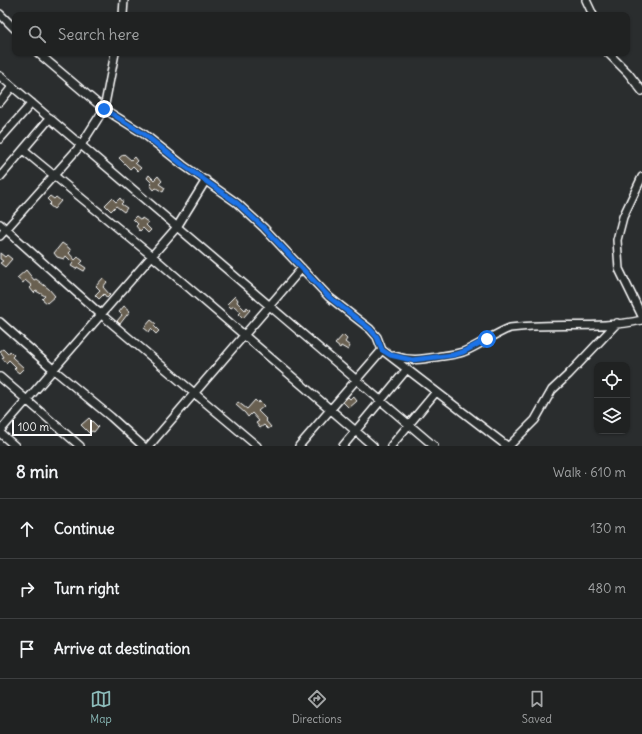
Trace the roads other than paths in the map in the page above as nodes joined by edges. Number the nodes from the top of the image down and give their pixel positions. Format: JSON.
{"nodes":[{"id":1,"x":124,"y":0,"type":"edge"},
{"id":2,"x":586,"y":0,"type":"edge"},
{"id":3,"x":123,"y":12,"type":"edge"},
{"id":4,"x":592,"y":12,"type":"edge"},
{"id":5,"x":0,"y":14,"type":"edge"},
{"id":6,"x":12,"y":26,"type":"edge"},
{"id":7,"x":42,"y":56,"type":"edge"},
{"id":8,"x":114,"y":56,"type":"edge"},
{"id":9,"x":611,"y":56,"type":"edge"},
{"id":10,"x":0,"y":76,"type":"edge"},
{"id":11,"x":12,"y":87,"type":"junction"},
{"id":12,"x":642,"y":91,"type":"edge"},
{"id":13,"x":0,"y":102,"type":"edge"},
{"id":14,"x":32,"y":103,"type":"junction"},
{"id":15,"x":104,"y":109,"type":"junction"},
{"id":16,"x":50,"y":118,"type":"junction"},
{"id":17,"x":0,"y":139,"type":"edge"},
{"id":18,"x":81,"y":145,"type":"junction"},
{"id":19,"x":23,"y":150,"type":"junction"},
{"id":20,"x":55,"y":176,"type":"junction"},
{"id":21,"x":0,"y":177,"type":"edge"},
{"id":22,"x":642,"y":177,"type":"edge"},
{"id":23,"x":206,"y":180,"type":"junction"},
{"id":24,"x":0,"y":224,"type":"edge"},
{"id":25,"x":177,"y":228,"type":"junction"},
{"id":26,"x":6,"y":230,"type":"junction"},
{"id":27,"x":0,"y":236,"type":"edge"},
{"id":28,"x":152,"y":256,"type":"junction"},
{"id":29,"x":302,"y":268,"type":"junction"},
{"id":30,"x":270,"y":306,"type":"junction"},
{"id":31,"x":102,"y":315,"type":"junction"},
{"id":32,"x":642,"y":316,"type":"edge"},
{"id":33,"x":642,"y":320,"type":"edge"},
{"id":34,"x":0,"y":322,"type":"edge"},
{"id":35,"x":617,"y":324,"type":"junction"},
{"id":36,"x":243,"y":335,"type":"junction"},
{"id":37,"x":382,"y":350,"type":"junction"},
{"id":38,"x":390,"y":355,"type":"junction"},
{"id":39,"x":407,"y":369,"type":"junction"},
{"id":40,"x":54,"y":370,"type":"junction"},
{"id":41,"x":0,"y":377,"type":"edge"},
{"id":42,"x":356,"y":379,"type":"junction"},
{"id":43,"x":436,"y":392,"type":"junction"},
{"id":44,"x":194,"y":393,"type":"junction"},
{"id":45,"x":27,"y":400,"type":"junction"},
{"id":46,"x":382,"y":401,"type":"junction"},
{"id":47,"x":330,"y":410,"type":"junction"},
{"id":48,"x":410,"y":425,"type":"junction"},
{"id":49,"x":356,"y":431,"type":"junction"},
{"id":50,"x":0,"y":432,"type":"edge"},
{"id":51,"x":15,"y":446,"type":"edge"},
{"id":52,"x":80,"y":446,"type":"edge"},
{"id":53,"x":143,"y":446,"type":"edge"},
{"id":54,"x":149,"y":446,"type":"edge"},
{"id":55,"x":256,"y":446,"type":"edge"},
{"id":56,"x":299,"y":446,"type":"edge"},
{"id":57,"x":343,"y":446,"type":"edge"},
{"id":58,"x":374,"y":446,"type":"edge"},
{"id":59,"x":391,"y":446,"type":"edge"},
{"id":60,"x":434,"y":446,"type":"edge"},
{"id":61,"x":508,"y":446,"type":"edge"}],
"edges":[{"from":1,"to":3,"type":"street"},
{"from":2,"to":4,"type":"street"},
{"from":5,"to":6,"type":"street"},
{"from":7,"to":15,"type":"street"},
{"from":8,"to":15,"type":"street"},
{"from":9,"to":12,"type":"street"},
{"from":10,"to":11,"type":"street"},
{"from":11,"to":13,"type":"street"},
{"from":11,"to":14,"type":"street"},
{"from":14,"to":16,"type":"street"},
{"from":14,"to":17,"type":"street"},
{"from":15,"to":18,"type":"street"},
{"from":15,"to":23,"type":"street"},
{"from":16,"to":18,"type":"street"},
{"from":16,"to":19,"type":"street"},
{"from":18,"to":20,"type":"street"},
{"from":18,"to":25,"type":"street"},
{"from":19,"to":20,"type":"street"},
{"from":19,"to":21,"type":"street"},
{"from":20,"to":26,"type":"street"},
{"from":20,"to":28,"type":"street"},
{"from":22,"to":32,"type":"street"},
{"from":23,"to":25,"type":"street"},
{"from":23,"to":29,"type":"street"},
{"from":24,"to":26,"type":"street"},
{"from":25,"to":28,"type":"street"},
{"from":25,"to":30,"type":"street"},
{"from":26,"to":27,"type":"street"},
{"from":26,"to":31,"type":"street"},
{"from":28,"to":31,"type":"street"},
{"from":28,"to":36,"type":"street"},
{"from":29,"to":30,"type":"street"},
{"from":29,"to":37,"type":"street"},
{"from":30,"to":36,"type":"street"},
{"from":30,"to":42,"type":"street"},
{"from":31,"to":40,"type":"street"},
{"from":31,"to":44,"type":"street"},
{"from":33,"to":35,"type":"street"},
{"from":34,"to":40,"type":"street"},
{"from":35,"to":38,"type":"street"},
{"from":35,"to":61,"type":"street"},
{"from":36,"to":44,"type":"street"},
{"from":36,"to":47,"type":"street"},
{"from":37,"to":38,"type":"street"},
{"from":37,"to":42,"type":"street"},
{"from":38,"to":39,"type":"street"},
{"from":39,"to":43,"type":"street"},
{"from":39,"to":46,"type":"street"},
{"from":40,"to":45,"type":"street"},
{"from":40,"to":53,"type":"street"},
{"from":41,"to":45,"type":"street"},
{"from":42,"to":46,"type":"street"},
{"from":42,"to":47,"type":"street"},
{"from":43,"to":48,"type":"street"},
{"from":43,"to":61,"type":"street"},
{"from":44,"to":54,"type":"street"},
{"from":44,"to":55,"type":"street"},
{"from":45,"to":50,"type":"street"},
{"from":45,"to":52,"type":"street"},
{"from":46,"to":48,"type":"street"},
{"from":46,"to":49,"type":"street"},
{"from":47,"to":49,"type":"street"},
{"from":47,"to":56,"type":"street"},
{"from":48,"to":59,"type":"street"},
{"from":48,"to":60,"type":"street"},
{"from":49,"to":57,"type":"street"},
{"from":49,"to":58,"type":"street"},
{"from":50,"to":51,"type":"street"}]}
